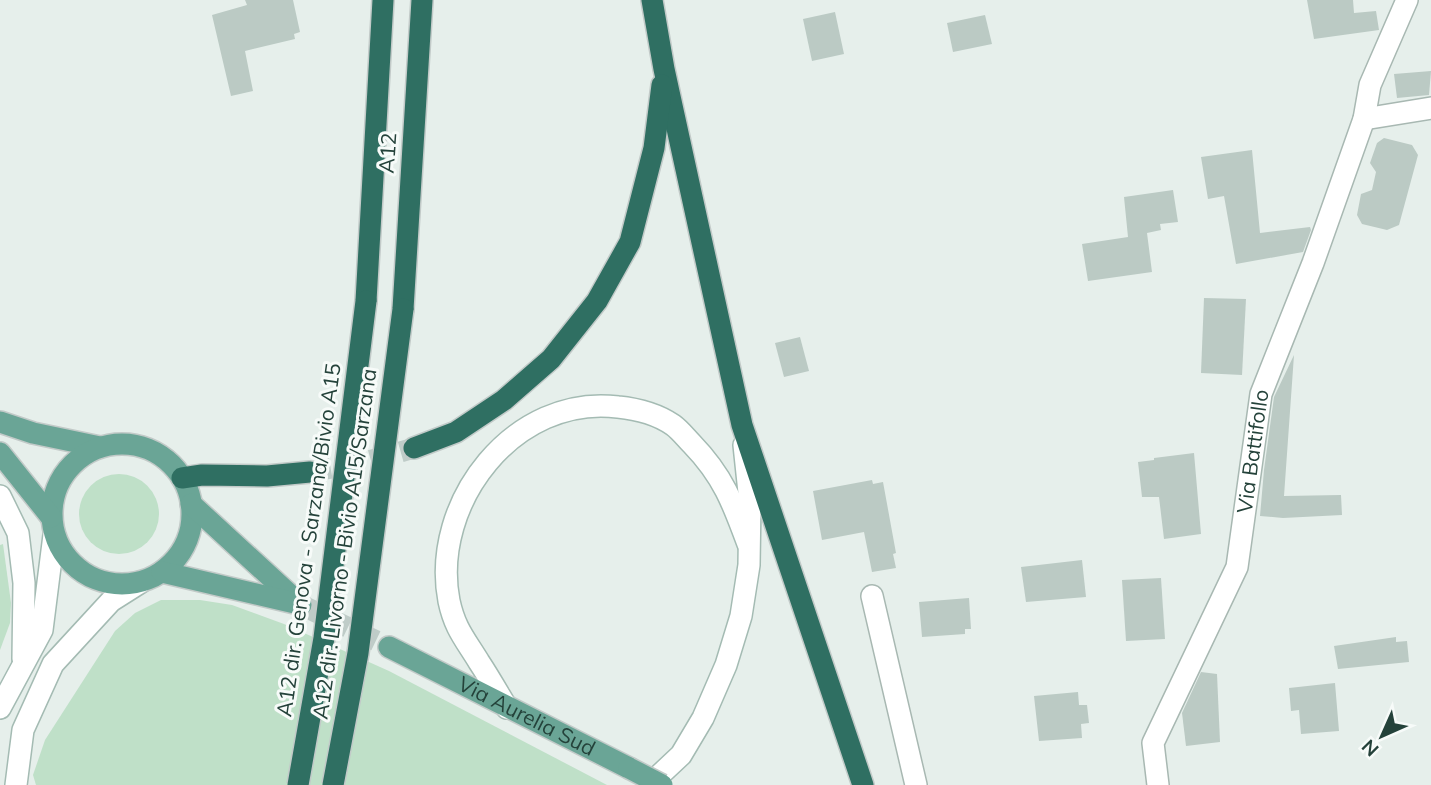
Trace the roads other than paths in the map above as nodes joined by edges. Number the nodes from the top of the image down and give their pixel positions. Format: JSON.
{"nodes":[{"id":1,"x":383,"y":0,"type":"edge"},
{"id":2,"x":422,"y":0,"type":"edge"},
{"id":3,"x":652,"y":0,"type":"edge"},
{"id":4,"x":1407,"y":0,"type":"edge"},
{"id":5,"x":664,"y":69,"type":"junction"},
{"id":6,"x":1431,"y":108,"type":"edge"},
{"id":7,"x":1364,"y":119,"type":"junction"},
{"id":8,"x":366,"y":301,"type":"joint"},
{"id":9,"x":403,"y":309,"type":"joint"},
{"id":10,"x":0,"y":422,"type":"edge"},
{"id":11,"x":743,"y":425,"type":"junction"},
{"id":12,"x":100,"y":447,"type":"junction"},
{"id":13,"x":414,"y":448,"type":"tunnel mouth"},
{"id":14,"x":0,"y":453,"type":"edge"},
{"id":15,"x":310,"y":472,"type":"tunnel mouth"},
{"id":16,"x":182,"y":478,"type":"junction"},
{"id":17,"x":0,"y":496,"type":"edge"},
{"id":18,"x":191,"y":504,"type":"junction"},
{"id":19,"x":53,"y":526,"type":"junction"},
{"id":20,"x":748,"y":544,"type":"junction"},
{"id":21,"x":162,"y":572,"type":"junction"},
{"id":22,"x":141,"y":582,"type":"junction"},
{"id":23,"x":872,"y":596,"type":"dead end"},
{"id":24,"x":389,"y":647,"type":"tunnel mouth"},
{"id":25,"x":23,"y":665,"type":"junction"},
{"id":26,"x":0,"y":708,"type":"edge"},
{"id":27,"x":507,"y":708,"type":"junction"},
{"id":28,"x":16,"y":785,"type":"edge"},
{"id":29,"x":298,"y":785,"type":"edge"},
{"id":30,"x":333,"y":785,"type":"edge"},
{"id":31,"x":649,"y":785,"type":"edge"},
{"id":32,"x":662,"y":785,"type":"edge"},
{"id":33,"x":863,"y":785,"type":"edge"},
{"id":34,"x":916,"y":785,"type":"edge"},
{"id":35,"x":1158,"y":785,"type":"edge"}],
"edges":[{"from":1,"to":8,"type":"highway","name":"A12","number":"A12"},
{"from":2,"to":9,"type":"highway","name":"A12","number":"A12"},
{"from":3,"to":5,"type":"highway"},
{"from":4,"to":7,"type":"main road","name":"Via Battifollo"},
{"from":5,"to":11,"type":"highway"},
{"from":5,"to":13,"type":"highway"},
{"from":6,"to":7,"type":"main road"},
{"from":7,"to":35,"type":"main road","name":"Via Battifollo"},
{"from":8,"to":29,"type":"highway","name":"A12 dir. Genova - Sarzana/Bivio A15","number":"A12","bridge":true},
{"from":9,"to":30,"type":"highway","name":"A12 dir. Livorno - Bivio A15/Sarzana","number":"A12","bridge":true},
{"from":10,"to":12,"type":"main road"},
{"from":11,"to":20,"type":"main road"},
{"from":11,"to":33,"type":"highway"},
{"from":12,"to":16,"type":"main road"},
{"from":12,"to":19,"type":"main road"},
{"from":14,"to":19,"type":"main road"},
{"from":15,"to":16,"type":"highway"},
{"from":16,"to":18,"type":"main road"},
{"from":17,"to":25,"type":"main road"},
{"from":18,"to":21,"type":"main road"},
{"from":18,"to":21,"type":"main road"},
{"from":19,"to":22,"type":"main road"},
{"from":19,"to":25,"type":"main road"},
{"from":20,"to":27,"type":"main road"},
{"from":20,"to":31,"type":"main road"},
{"from":21,"to":22,"type":"main road"},
{"from":22,"to":28,"type":"main road"},
{"from":23,"to":34,"type":"main road"},
{"from":24,"to":27,"type":"main road","name":"Via Aurelia Sud"},
{"from":25,"to":26,"type":"main road"},
{"from":27,"to":32,"type":"main road","name":"Via Aurelia Sud","bridge":true}]}
